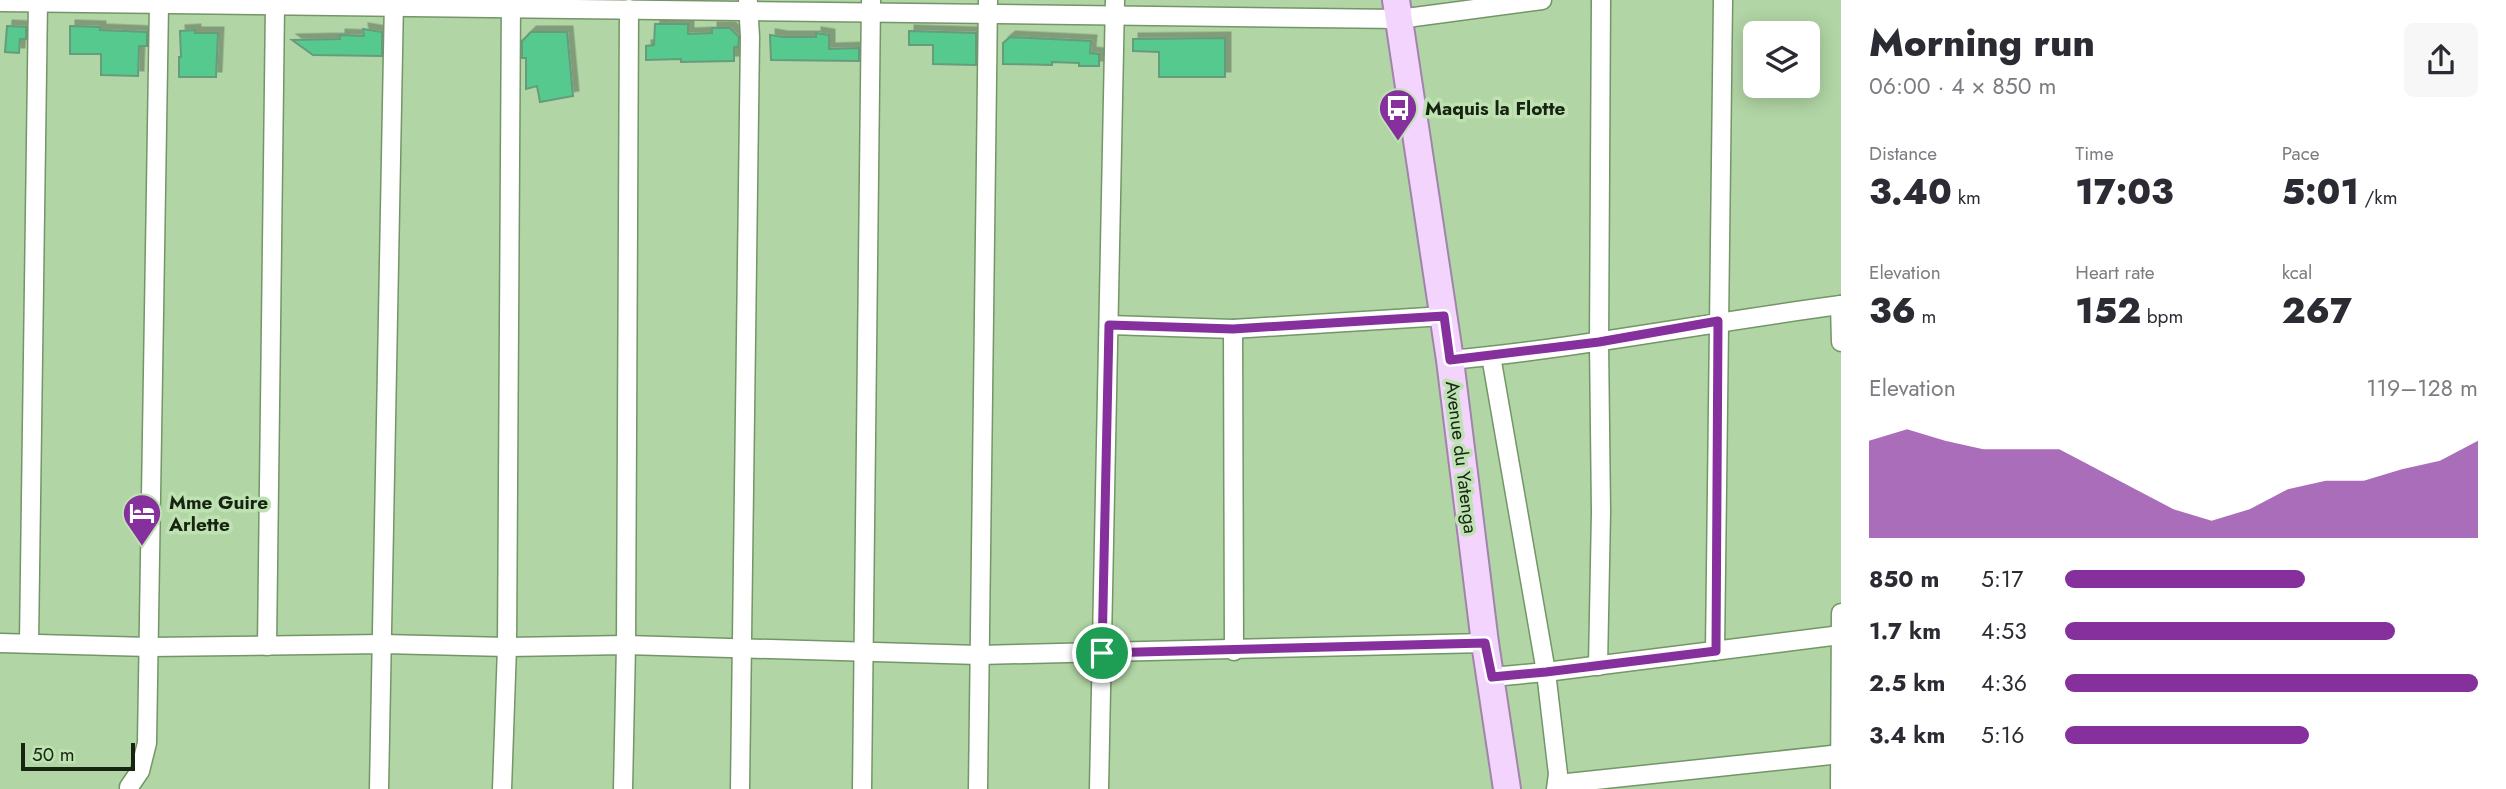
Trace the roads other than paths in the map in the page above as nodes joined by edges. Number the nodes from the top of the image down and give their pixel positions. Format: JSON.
{"nodes":[{"id":1,"x":1542,"y":0,"type":"edge"},
{"id":2,"x":1601,"y":0,"type":"edge"},
{"id":3,"x":1723,"y":0,"type":"edge"},
{"id":4,"x":38,"y":1,"type":"edge"},
{"id":5,"x":0,"y":2,"type":"edge"},
{"id":6,"x":394,"y":3,"type":"edge"},
{"id":7,"x":159,"y":4,"type":"junction"},
{"id":8,"x":511,"y":4,"type":"edge"},
{"id":9,"x":275,"y":5,"type":"junction"},
{"id":10,"x":748,"y":5,"type":"edge"},
{"id":11,"x":872,"y":6,"type":"edge"},
{"id":12,"x":1448,"y":6,"type":"edge"},
{"id":13,"x":988,"y":7,"type":"edge"},
{"id":14,"x":1115,"y":8,"type":"edge"},
{"id":15,"x":629,"y":9,"type":"junction"},
{"id":16,"x":1398,"y":10,"type":"edge"},
{"id":17,"x":1841,"y":305,"type":"edge"},
{"id":18,"x":1444,"y":316,"type":"junction"},
{"id":19,"x":1718,"y":321,"type":"junction"},
{"id":20,"x":1109,"y":325,"type":"junction"},
{"id":21,"x":1233,"y":329,"type":"junction"},
{"id":22,"x":1599,"y":342,"type":"junction"},
{"id":23,"x":1841,"y":342,"type":"edge"},
{"id":24,"x":1491,"y":356,"type":"junction"},
{"id":25,"x":1450,"y":360,"type":"junction"},
{"id":26,"x":1841,"y":613,"type":"edge"},
{"id":27,"x":1841,"y":635,"type":"edge"},
{"id":28,"x":29,"y":642,"type":"junction"},
{"id":29,"x":0,"y":643,"type":"edge"},
{"id":30,"x":1485,"y":643,"type":"junction"},
{"id":31,"x":383,"y":644,"type":"junction"},
{"id":32,"x":626,"y":645,"type":"junction"},
{"id":33,"x":267,"y":646,"type":"junction"},
{"id":34,"x":149,"y":647,"type":"junction"},
{"id":35,"x":507,"y":647,"type":"junction"},
{"id":36,"x":743,"y":650,"type":"junction"},
{"id":37,"x":1234,"y":651,"type":"junction"},
{"id":38,"x":1716,"y":651,"type":"junction"},
{"id":39,"x":864,"y":652,"type":"junction"},
{"id":40,"x":1102,"y":653,"type":"junction"},
{"id":41,"x":979,"y":655,"type":"junction"},
{"id":42,"x":1598,"y":666,"type":"junction"},
{"id":43,"x":1546,"y":672,"type":"junction"},
{"id":44,"x":1492,"y":677,"type":"junction"},
{"id":45,"x":1841,"y":754,"type":"edge"},
{"id":46,"x":129,"y":787,"type":"dead end"},
{"id":47,"x":1557,"y":787,"type":"edge"},
{"id":48,"x":379,"y":789,"type":"edge"},
{"id":49,"x":502,"y":789,"type":"edge"},
{"id":50,"x":623,"y":789,"type":"edge"},
{"id":51,"x":740,"y":789,"type":"edge"},
{"id":52,"x":862,"y":789,"type":"edge"},
{"id":53,"x":978,"y":789,"type":"edge"},
{"id":54,"x":1099,"y":789,"type":"edge"},
{"id":55,"x":1507,"y":789,"type":"edge"},
{"id":56,"x":1840,"y":789,"type":"edge"}],
"edges":[{"from":1,"to":12,"type":"street"},
{"from":2,"to":22,"type":"street"},
{"from":3,"to":19,"type":"street"},
{"from":4,"to":5,"type":"street"},
{"from":4,"to":7,"type":"street"},
{"from":4,"to":28,"type":"street"},
{"from":6,"to":8,"type":"street"},
{"from":6,"to":9,"type":"street"},
{"from":6,"to":31,"type":"street"},
{"from":7,"to":9,"type":"street"},
{"from":7,"to":34,"type":"street"},
{"from":8,"to":15,"type":"street"},
{"from":8,"to":35,"type":"street"},
{"from":9,"to":33,"type":"street"},
{"from":10,"to":11,"type":"street"},
{"from":10,"to":15,"type":"street"},
{"from":10,"to":36,"type":"street"},
{"from":11,"to":13,"type":"street"},
{"from":11,"to":39,"type":"street"},
{"from":12,"to":16,"type":"street"},
{"from":13,"to":14,"type":"street"},
{"from":13,"to":41,"type":"street"},
{"from":14,"to":16,"type":"street"},
{"from":14,"to":20,"type":"street"},
{"from":15,"to":32,"type":"street"},
{"from":16,"to":18,"type":"main road","name":"Avenue du Yatenga"},
{"from":17,"to":19,"type":"street"},
{"from":17,"to":23,"type":"street"},
{"from":18,"to":21,"type":"street"},
{"from":18,"to":25,"type":"main road","name":"Avenue du Yatenga"},
{"from":19,"to":22,"type":"street"},
{"from":19,"to":38,"type":"street"},
{"from":20,"to":21,"type":"street"},
{"from":20,"to":40,"type":"street"},
{"from":21,"to":37,"type":"street"},
{"from":22,"to":24,"type":"street"},
{"from":22,"to":42,"type":"street"},
{"from":24,"to":25,"type":"street"},
{"from":24,"to":43,"type":"street"},
{"from":25,"to":30,"type":"main road","name":"Avenue du Yatenga"},
{"from":26,"to":27,"type":"street"},
{"from":27,"to":38,"type":"street"},
{"from":27,"to":45,"type":"street"},
{"from":28,"to":29,"type":"street"},
{"from":28,"to":34,"type":"street"},
{"from":30,"to":37,"type":"street"},
{"from":30,"to":44,"type":"main road","name":"Avenue du Yatenga"},
{"from":31,"to":33,"type":"street"},
{"from":31,"to":35,"type":"street"},
{"from":31,"to":48,"type":"street"},
{"from":32,"to":35,"type":"street"},
{"from":32,"to":36,"type":"street"},
{"from":32,"to":50,"type":"street"},
{"from":33,"to":34,"type":"street"},
{"from":34,"to":46,"type":"street"},
{"from":35,"to":49,"type":"street"},
{"from":36,"to":39,"type":"street"},
{"from":36,"to":51,"type":"street"},
{"from":37,"to":40,"type":"street"},
{"from":38,"to":42,"type":"street"},
{"from":39,"to":41,"type":"street"},
{"from":39,"to":52,"type":"street"},
{"from":40,"to":41,"type":"street"},
{"from":40,"to":54,"type":"street"},
{"from":41,"to":53,"type":"street"},
{"from":42,"to":43,"type":"street"},
{"from":43,"to":44,"type":"street"},
{"from":43,"to":47,"type":"street"},
{"from":44,"to":55,"type":"main road","name":"Avenue du Yatenga"},
{"from":45,"to":47,"type":"street"},
{"from":45,"to":56,"type":"street"}]}
